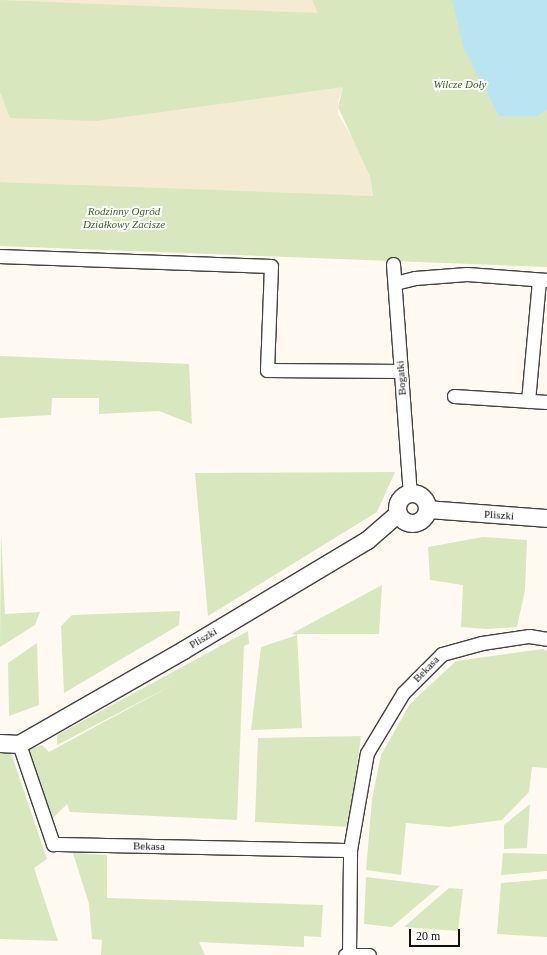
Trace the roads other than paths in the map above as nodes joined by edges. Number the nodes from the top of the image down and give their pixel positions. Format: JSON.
{"nodes":[{"id":1,"x":0,"y":256,"type":"edge"},
{"id":2,"x":393,"y":264,"type":"dead end"},
{"id":3,"x":543,"y":280,"type":"edge"},
{"id":4,"x":395,"y":283,"type":"junction"},
{"id":5,"x":400,"y":371,"type":"junction"},
{"id":6,"x":454,"y":396,"type":"dead end"},
{"id":7,"x":528,"y":401,"type":"junction"},
{"id":8,"x":547,"y":402,"type":"edge"},
{"id":9,"x":410,"y":493,"type":"junction"},
{"id":10,"x":427,"y":509,"type":"junction"},
{"id":11,"x":398,"y":513,"type":"junction"},
{"id":12,"x":547,"y":518,"type":"edge"},
{"id":13,"x":547,"y":639,"type":"edge"},
{"id":14,"x":0,"y":743,"type":"edge"},
{"id":15,"x":19,"y":744,"type":"junction"},
{"id":16,"x":350,"y":850,"type":"junction"},
{"id":17,"x":347,"y":954,"type":"edge"},
{"id":18,"x":369,"y":955,"type":"edge"}],
"edges":[{"from":1,"to":5,"type":"street"},
{"from":2,"to":4,"type":"street","name":"Bogatki"},
{"from":3,"to":4,"type":"street"},
{"from":3,"to":7,"type":"street"},
{"from":4,"to":5,"type":"street","name":"Bogatki"},
{"from":5,"to":9,"type":"street","name":"Bogatki"},
{"from":6,"to":7,"type":"street"},
{"from":7,"to":8,"type":"street"},
{"from":9,"to":10,"type":"street"},
{"from":9,"to":11,"type":"street","name":"Pliszki"},
{"from":10,"to":11,"type":"street"},
{"from":10,"to":12,"type":"street","name":"Pliszki"},
{"from":11,"to":15,"type":"street","name":"Pliszki"},
{"from":13,"to":16,"type":"street","name":"Bekasa"},
{"from":14,"to":15,"type":"street"},
{"from":15,"to":16,"type":"street","name":"Bekasa"},
{"from":16,"to":17,"type":"street","name":"Bekasa"},
{"from":17,"to":18,"type":"street"}]}
